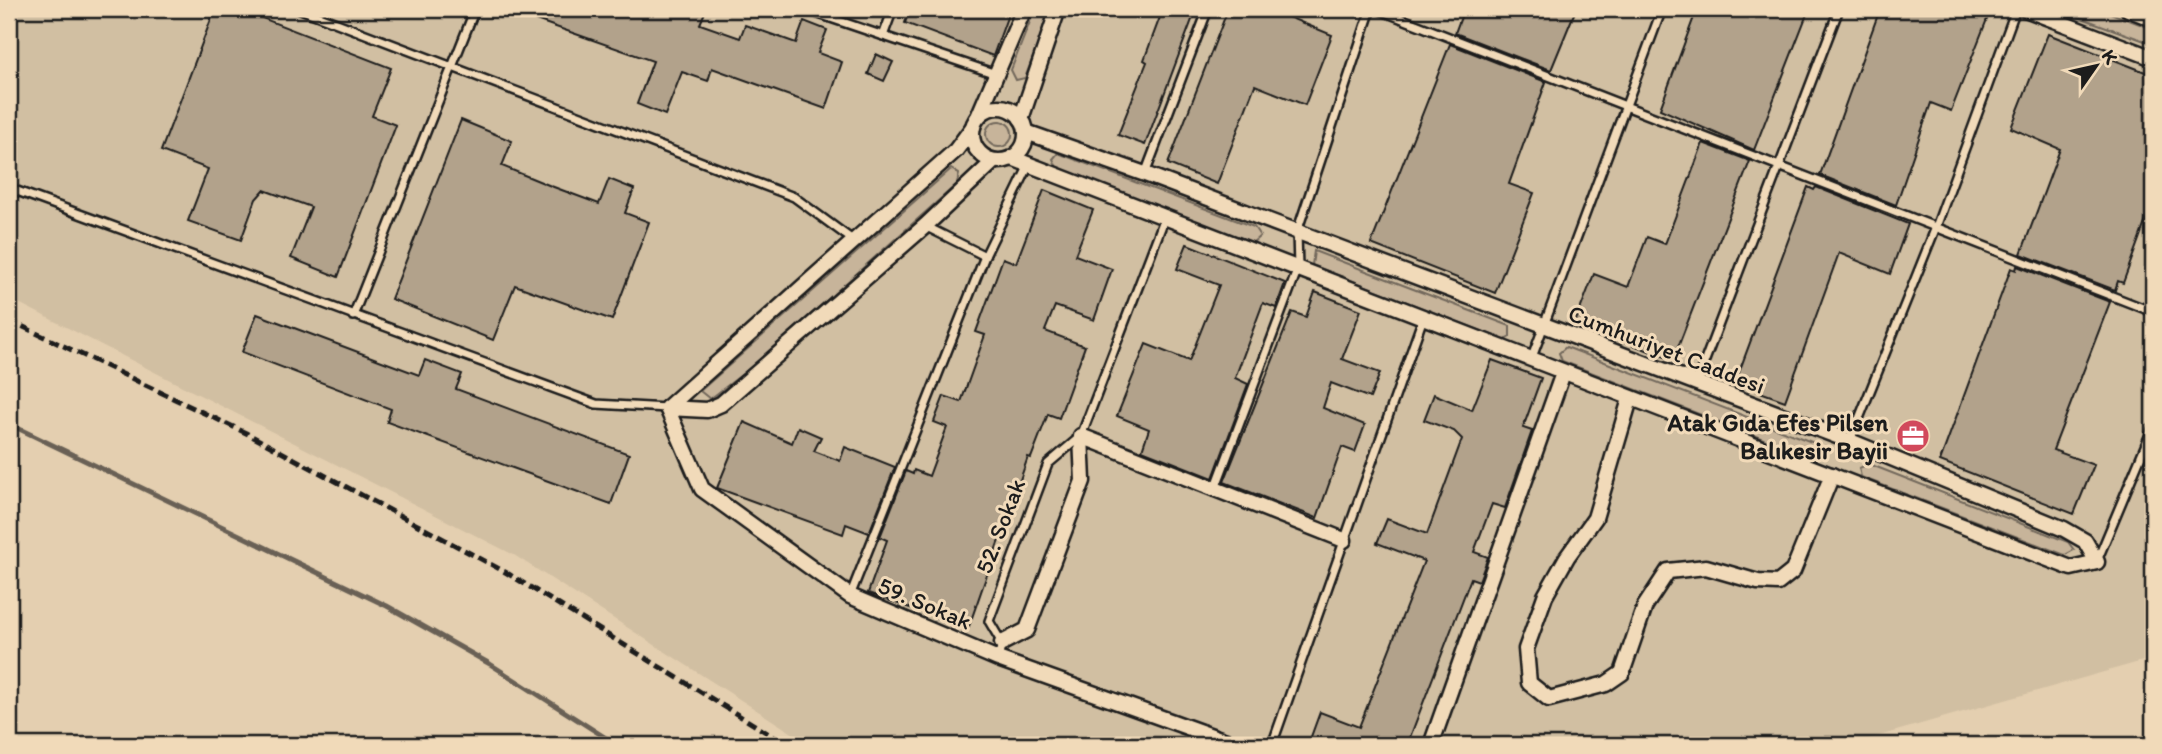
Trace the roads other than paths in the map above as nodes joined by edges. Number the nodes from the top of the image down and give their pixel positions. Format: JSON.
{"nodes":[{"id":1,"x":300,"y":9,"type":"edge"},
{"id":2,"x":475,"y":9,"type":"edge"},
{"id":3,"x":804,"y":9,"type":"edge"},
{"id":4,"x":893,"y":9,"type":"edge"},
{"id":5,"x":1024,"y":9,"type":"edge"},
{"id":6,"x":1058,"y":9,"type":"edge"},
{"id":7,"x":1208,"y":9,"type":"edge"},
{"id":8,"x":1371,"y":9,"type":"edge"},
{"id":9,"x":1377,"y":9,"type":"edge"},
{"id":10,"x":1662,"y":9,"type":"edge"},
{"id":11,"x":1839,"y":9,"type":"edge"},
{"id":12,"x":2016,"y":9,"type":"edge"},
{"id":13,"x":2025,"y":9,"type":"edge"},
{"id":14,"x":2128,"y":9,"type":"edge"},
{"id":15,"x":2153,"y":19,"type":"edge"},
{"id":16,"x":883,"y":36,"type":"junction"},
{"id":17,"x":2153,"y":58,"type":"edge"},
{"id":18,"x":450,"y":67,"type":"junction"},
{"id":19,"x":996,"y":74,"type":"junction"},
{"id":20,"x":1625,"y":105,"type":"junction"},
{"id":21,"x":975,"y":123,"type":"junction"},
{"id":22,"x":1023,"y":125,"type":"junction"},
{"id":23,"x":1012,"y":158,"type":"junction"},
{"id":24,"x":994,"y":161,"type":"junction"},
{"id":25,"x":1029,"y":165,"type":"junction"},
{"id":26,"x":1779,"y":166,"type":"junction"},
{"id":27,"x":1145,"y":174,"type":"junction"},
{"id":28,"x":9,"y":188,"type":"edge"},
{"id":29,"x":1165,"y":218,"type":"junction"},
{"id":30,"x":925,"y":226,"type":"junction"},
{"id":31,"x":1936,"y":227,"type":"junction"},
{"id":32,"x":1297,"y":232,"type":"junction"},
{"id":33,"x":855,"y":241,"type":"junction"},
{"id":34,"x":985,"y":256,"type":"junction"},
{"id":35,"x":1298,"y":268,"type":"junction"},
{"id":36,"x":2153,"y":312,"type":"edge"},
{"id":37,"x":353,"y":316,"type":"junction"},
{"id":38,"x":1423,"y":318,"type":"junction"},
{"id":39,"x":1544,"y":327,"type":"junction"},
{"id":40,"x":1530,"y":361,"type":"junction"},
{"id":41,"x":1563,"y":373,"type":"junction"},
{"id":42,"x":1696,"y":384,"type":"junction"},
{"id":43,"x":1630,"y":399,"type":"junction"},
{"id":44,"x":667,"y":408,"type":"junction"},
{"id":45,"x":2153,"y":427,"type":"edge"},
{"id":46,"x":1081,"y":436,"type":"junction"},
{"id":47,"x":1850,"y":441,"type":"junction"},
{"id":48,"x":1832,"y":475,"type":"junction"},
{"id":49,"x":1215,"y":489,"type":"junction"},
{"id":50,"x":1345,"y":540,"type":"junction"},
{"id":51,"x":2097,"y":562,"type":"junction"},
{"id":52,"x":850,"y":596,"type":"junction"},
{"id":53,"x":1002,"y":643,"type":"junction"},
{"id":54,"x":999,"y":659,"type":"junction"},
{"id":55,"x":1237,"y":745,"type":"edge"},
{"id":56,"x":1272,"y":745,"type":"edge"},
{"id":57,"x":1431,"y":745,"type":"edge"}],
"edges":[{"from":1,"to":18,"type":"lane"},
{"from":2,"to":18,"type":"lane"},
{"from":3,"to":16,"type":"lane"},
{"from":4,"to":16,"type":"lane"},
{"from":5,"to":19,"type":"street"},
{"from":6,"to":22,"type":"street"},
{"from":7,"to":27,"type":"lane"},
{"from":8,"to":32,"type":"lane"},
{"from":9,"to":20,"type":"lane"},
{"from":10,"to":20,"type":"lane","name":"Cumhuriyet Caddesi"},
{"from":11,"to":26,"type":"lane"},
{"from":12,"to":31,"type":"lane"},
{"from":13,"to":17,"type":"street"},
{"from":14,"to":15,"type":"street"},
{"from":16,"to":19,"type":"lane"},
{"from":18,"to":33,"type":"lane"},
{"from":18,"to":37,"type":"lane"},
{"from":19,"to":21,"type":"street"},
{"from":20,"to":26,"type":"lane"},
{"from":20,"to":39,"type":"lane","name":"Cumhuriyet Caddesi"},
{"from":21,"to":22,"type":"street"},
{"from":21,"to":24,"type":"street"},
{"from":21,"to":33,"type":"street"},
{"from":22,"to":23,"type":"street"},
{"from":22,"to":27,"type":"street","name":"Cumhuriyet Caddesi"},
{"from":23,"to":24,"type":"street"},
{"from":23,"to":25,"type":"street"},
{"from":24,"to":30,"type":"street"},
{"from":25,"to":29,"type":"street"},
{"from":25,"to":34,"type":"lane"},
{"from":26,"to":31,"type":"lane"},
{"from":26,"to":42,"type":"lane"},
{"from":27,"to":32,"type":"street","name":"Cumhuriyet Caddesi"},
{"from":28,"to":37,"type":"lane"},
{"from":29,"to":35,"type":"street"},
{"from":29,"to":46,"type":"lane","name":"52. Sokak"},
{"from":30,"to":34,"type":"lane"},
{"from":30,"to":44,"type":"street"},
{"from":31,"to":36,"type":"lane"},
{"from":31,"to":47,"type":"lane"},
{"from":32,"to":35,"type":"lane"},
{"from":32,"to":39,"type":"street","name":"Cumhuriyet Caddesi"},
{"from":33,"to":44,"type":"street"},
{"from":34,"to":52,"type":"lane"},
{"from":35,"to":38,"type":"street"},
{"from":35,"to":49,"type":"lane"},
{"from":37,"to":44,"type":"lane"},
{"from":38,"to":40,"type":"street"},
{"from":38,"to":50,"type":"lane"},
{"from":39,"to":40,"type":"lane","name":"Cumhuriyet Caddesi"},
{"from":39,"to":42,"type":"street","name":"Cumhuriyet Caddesi"},
{"from":40,"to":41,"type":"street"},
{"from":41,"to":43,"type":"street"},
{"from":41,"to":57,"type":"street"},
{"from":42,"to":47,"type":"street","name":"Cumhuriyet Caddesi"},
{"from":43,"to":48,"type":"street"},
{"from":43,"to":48,"type":"street"},
{"from":44,"to":52,"type":"street","name":"59. Sokak"},
{"from":45,"to":51,"type":"lane"},
{"from":46,"to":49,"type":"street"},
{"from":46,"to":53,"type":"street","name":"52. Sokak"},
{"from":46,"to":53,"type":"lane","name":"52. Sokak"},
{"from":47,"to":51,"type":"street","name":"Cumhuriyet Caddesi"},
{"from":48,"to":51,"type":"street"},
{"from":49,"to":50,"type":"street"},
{"from":50,"to":56,"type":"lane"},
{"from":52,"to":54,"type":"street","name":"59. Sokak"},
{"from":53,"to":54,"type":"lane","name":"52. Sokak"},
{"from":54,"to":55,"type":"street","name":"59. Sokak"}]}
